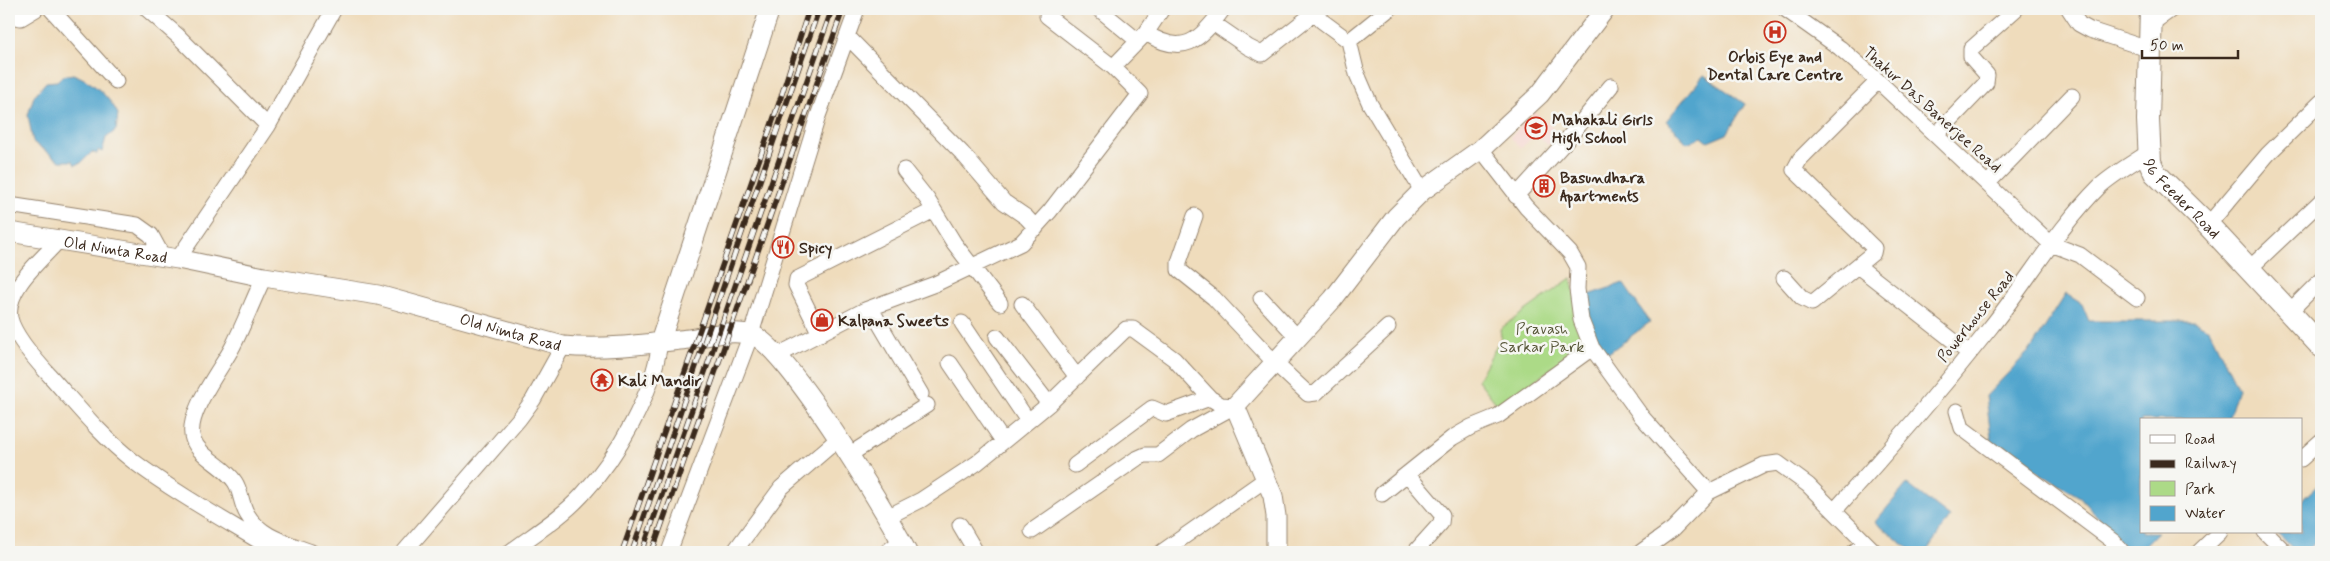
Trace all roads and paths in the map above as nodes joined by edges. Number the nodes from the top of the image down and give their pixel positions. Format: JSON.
{"nodes":[{"id":1,"x":36,"y":9,"type":"edge"},
{"id":2,"x":50,"y":9,"type":"edge"},
{"id":3,"x":147,"y":9,"type":"edge"},
{"id":4,"x":334,"y":9,"type":"edge"},
{"id":5,"x":770,"y":9,"type":"edge"},
{"id":6,"x":856,"y":9,"type":"edge"},
{"id":7,"x":1099,"y":9,"type":"edge"},
{"id":8,"x":1162,"y":9,"type":"edge"},
{"id":9,"x":1222,"y":9,"type":"edge"},
{"id":10,"x":1389,"y":9,"type":"edge"},
{"id":11,"x":1605,"y":9,"type":"edge"},
{"id":12,"x":1785,"y":9,"type":"edge"},
{"id":13,"x":2016,"y":9,"type":"edge"},
{"id":14,"x":2070,"y":9,"type":"edge"},
{"id":15,"x":2172,"y":9,"type":"edge"},
{"id":16,"x":1313,"y":11,"type":"edge"},
{"id":17,"x":9,"y":16,"type":"edge"},
{"id":18,"x":1047,"y":16,"type":"dead end"},
{"id":19,"x":2152,"y":16,"type":"edge"},
{"id":20,"x":1212,"y":23,"type":"junction"},
{"id":21,"x":847,"y":36,"type":"junction"},
{"id":22,"x":1142,"y":37,"type":"junction"},
{"id":23,"x":1349,"y":41,"type":"junction"},
{"id":24,"x":2151,"y":50,"type":"junction"},
{"id":25,"x":1113,"y":68,"type":"junction"},
{"id":26,"x":116,"y":81,"type":"dead end"},
{"id":27,"x":1878,"y":81,"type":"junction"},
{"id":28,"x":1611,"y":86,"type":"dead end"},
{"id":29,"x":2072,"y":96,"type":"dead end"},
{"id":30,"x":2321,"y":102,"type":"edge"},
{"id":31,"x":268,"y":126,"type":"junction"},
{"id":32,"x":1936,"y":135,"type":"junction"},
{"id":33,"x":1481,"y":149,"type":"junction"},
{"id":34,"x":2149,"y":152,"type":"junction"},
{"id":35,"x":904,"y":170,"type":"dead end"},
{"id":36,"x":1988,"y":183,"type":"junction"},
{"id":37,"x":1422,"y":191,"type":"junction"},
{"id":38,"x":1516,"y":196,"type":"junction"},
{"id":39,"x":2321,"y":201,"type":"edge"},
{"id":40,"x":9,"y":205,"type":"edge"},
{"id":41,"x":934,"y":210,"type":"junction"},
{"id":42,"x":1196,"y":216,"type":"dead end"},
{"id":43,"x":2208,"y":225,"type":"junction"},
{"id":44,"x":1036,"y":228,"type":"junction"},
{"id":45,"x":9,"y":232,"type":"edge"},
{"id":46,"x":59,"y":240,"type":"junction"},
{"id":47,"x":2051,"y":244,"type":"junction"},
{"id":48,"x":170,"y":258,"type":"junction"},
{"id":49,"x":973,"y":265,"type":"junction"},
{"id":50,"x":1858,"y":267,"type":"junction"},
{"id":51,"x":2250,"y":268,"type":"junction"},
{"id":52,"x":264,"y":277,"type":"junction"},
{"id":53,"x":1784,"y":278,"type":"dead end"},
{"id":54,"x":2321,"y":280,"type":"edge"},
{"id":55,"x":1261,"y":298,"type":"dead end"},
{"id":56,"x":2136,"y":298,"type":"dead end"},
{"id":57,"x":1000,"y":303,"type":"dead end"},
{"id":58,"x":1022,"y":304,"type":"dead end"},
{"id":59,"x":871,"y":308,"type":"junction"},
{"id":60,"x":2290,"y":311,"type":"junction"},
{"id":61,"x":962,"y":323,"type":"dead end"},
{"id":62,"x":1388,"y":328,"type":"dead end"},
{"id":63,"x":751,"y":334,"type":"junction"},
{"id":64,"x":820,"y":334,"type":"junction"},
{"id":65,"x":997,"y":337,"type":"dead end"},
{"id":66,"x":1298,"y":338,"type":"junction"},
{"id":67,"x":660,"y":342,"type":"junction"},
{"id":68,"x":563,"y":346,"type":"junction"},
{"id":69,"x":2321,"y":346,"type":"edge"},
{"id":70,"x":1592,"y":348,"type":"junction"},
{"id":71,"x":1969,"y":352,"type":"junction"},
{"id":72,"x":778,"y":355,"type":"junction"},
{"id":73,"x":950,"y":363,"type":"dead end"},
{"id":74,"x":1276,"y":364,"type":"junction"},
{"id":75,"x":1077,"y":377,"type":"junction"},
{"id":76,"x":1210,"y":398,"type":"junction"},
{"id":77,"x":1049,"y":404,"type":"junction"},
{"id":78,"x":1235,"y":406,"type":"junction"},
{"id":79,"x":1957,"y":411,"type":"dead end"},
{"id":80,"x":1028,"y":421,"type":"junction"},
{"id":81,"x":838,"y":439,"type":"junction"},
{"id":82,"x":2321,"y":440,"type":"edge"},
{"id":83,"x":1003,"y":441,"type":"junction"},
{"id":84,"x":849,"y":455,"type":"junction"},
{"id":85,"x":2302,"y":458,"type":"edge"},
{"id":86,"x":1075,"y":465,"type":"dead end"},
{"id":87,"x":1407,"y":474,"type":"junction"},
{"id":88,"x":1266,"y":479,"type":"junction"},
{"id":89,"x":1709,"y":492,"type":"junction"},
{"id":90,"x":1382,"y":494,"type":"dead end"},
{"id":91,"x":1834,"y":511,"type":"junction"},
{"id":92,"x":887,"y":517,"type":"junction"},
{"id":93,"x":960,"y":525,"type":"dead end"},
{"id":94,"x":1032,"y":531,"type":"dead end"},
{"id":95,"x":2218,"y":534,"type":"edge"},
{"id":96,"x":2267,"y":534,"type":"edge"},
{"id":97,"x":899,"y":548,"type":"edge"},
{"id":98,"x":1865,"y":549,"type":"edge"},
{"id":99,"x":277,"y":552,"type":"edge"},
{"id":100,"x":311,"y":552,"type":"edge"},
{"id":101,"x":404,"y":552,"type":"edge"},
{"id":102,"x":510,"y":552,"type":"edge"},
{"id":103,"x":669,"y":552,"type":"edge"},
{"id":104,"x":734,"y":552,"type":"edge"},
{"id":105,"x":976,"y":552,"type":"edge"},
{"id":106,"x":1162,"y":552,"type":"edge"},
{"id":107,"x":1276,"y":552,"type":"edge"},
{"id":108,"x":1415,"y":552,"type":"edge"},
{"id":109,"x":1641,"y":552,"type":"edge"},
{"id":110,"x":2122,"y":552,"type":"edge"},
{"id":111,"x":2199,"y":552,"type":"edge"},
{"id":112,"x":2284,"y":552,"type":"edge"}],
"edges":[{"from":1,"to":17,"type":"street"},
{"from":2,"to":26,"type":"street"},
{"from":3,"to":31,"type":"street"},
{"from":4,"to":31,"type":"street"},
{"from":5,"to":67,"type":"street"},
{"from":6,"to":21,"type":"street"},
{"from":7,"to":22,"type":"street"},
{"from":8,"to":22,"type":"street"},
{"from":9,"to":20,"type":"street"},
{"from":10,"to":23,"type":"street"},
{"from":11,"to":33,"type":"street"},
{"from":12,"to":27,"type":"street","name":"Thakur Das Banerjee Road"},
{"from":13,"to":32,"type":"street"},
{"from":14,"to":24,"type":"street"},
{"from":15,"to":19,"type":"street"},
{"from":16,"to":20,"type":"street"},
{"from":16,"to":23,"type":"street"},
{"from":18,"to":25,"type":"street"},
{"from":19,"to":24,"type":"main road","name":"96 Feeder Road"},
{"from":20,"to":22,"type":"street"},
{"from":21,"to":44,"type":"street"},
{"from":21,"to":63,"type":"street"},
{"from":22,"to":25,"type":"street"},
{"from":23,"to":37,"type":"street"},
{"from":24,"to":34,"type":"main road","name":"96 Feeder Road"},
{"from":25,"to":44,"type":"street"},
{"from":27,"to":32,"type":"street","name":"Thakur Das Banerjee Road"},
{"from":27,"to":50,"type":"street"},
{"from":28,"to":38,"type":"street"},
{"from":29,"to":36,"type":"street"},
{"from":30,"to":43,"type":"street"},
{"from":31,"to":48,"type":"street"},
{"from":32,"to":36,"type":"street","name":"Thakur Das Banerjee Road"},
{"from":33,"to":37,"type":"street"},
{"from":33,"to":38,"type":"street"},
{"from":34,"to":43,"type":"main road","name":"96 Feeder Road"},
{"from":34,"to":47,"type":"street","name":"Powerhouse Road"},
{"from":35,"to":41,"type":"street"},
{"from":36,"to":47,"type":"street","name":"Thakur Das Banerjee Road"},
{"from":37,"to":66,"type":"street"},
{"from":38,"to":70,"type":"street"},
{"from":39,"to":51,"type":"street"},
{"from":40,"to":48,"type":"street"},
{"from":41,"to":49,"type":"street"},
{"from":41,"to":64,"type":"street"},
{"from":42,"to":74,"type":"street"},
{"from":43,"to":51,"type":"main road","name":"96 Feeder Road"},
{"from":44,"to":49,"type":"street"},
{"from":45,"to":46,"type":"street","name":"Old Nimta Road"},
{"from":46,"to":48,"type":"street","name":"Old Nimta Road"},
{"from":46,"to":99,"type":"street"},
{"from":47,"to":56,"type":"street"},
{"from":47,"to":71,"type":"street","name":"Powerhouse Road"},
{"from":48,"to":52,"type":"street","name":"Old Nimta Road"},
{"from":49,"to":57,"type":"street"},
{"from":49,"to":59,"type":"street"},
{"from":50,"to":53,"type":"street"},
{"from":50,"to":71,"type":"street"},
{"from":51,"to":60,"type":"main road","name":"96 Feeder Road"},
{"from":52,"to":68,"type":"street","name":"Old Nimta Road"},
{"from":52,"to":100,"type":"street"},
{"from":54,"to":60,"type":"street"},
{"from":55,"to":66,"type":"street"},
{"from":58,"to":75,"type":"street"},
{"from":59,"to":64,"type":"street"},
{"from":59,"to":84,"type":"street"},
{"from":60,"to":69,"type":"main road","name":"96 Feeder Road"},
{"from":61,"to":80,"type":"street"},
{"from":62,"to":74,"type":"street"},
{"from":63,"to":67,"type":"street","name":"Old Nimta Road"},
{"from":63,"to":72,"type":"street"},
{"from":63,"to":103,"type":"street"},
{"from":64,"to":72,"type":"street"},
{"from":65,"to":77,"type":"street"},
{"from":66,"to":74,"type":"street"},
{"from":67,"to":68,"type":"street","name":"Old Nimta Road"},
{"from":67,"to":102,"type":"street"},
{"from":68,"to":101,"type":"street"},
{"from":70,"to":87,"type":"street"},
{"from":70,"to":89,"type":"street"},
{"from":71,"to":91,"type":"street","name":"Powerhouse Road"},
{"from":72,"to":81,"type":"street"},
{"from":73,"to":83,"type":"street"},
{"from":74,"to":78,"type":"street"},
{"from":75,"to":76,"type":"street"},
{"from":75,"to":77,"type":"street"},
{"from":76,"to":78,"type":"street"},
{"from":76,"to":86,"type":"street"},
{"from":77,"to":80,"type":"street"},
{"from":78,"to":88,"type":"street"},
{"from":78,"to":94,"type":"street"},
{"from":79,"to":110,"type":"street"},
{"from":80,"to":83,"type":"street"},
{"from":81,"to":84,"type":"street"},
{"from":81,"to":104,"type":"street"},
{"from":82,"to":85,"type":"street"},
{"from":83,"to":92,"type":"street"},
{"from":84,"to":92,"type":"street"},
{"from":87,"to":90,"type":"street"},
{"from":87,"to":108,"type":"street"},
{"from":88,"to":106,"type":"street"},
{"from":88,"to":107,"type":"street"},
{"from":89,"to":91,"type":"street"},
{"from":89,"to":109,"type":"street"},
{"from":91,"to":98,"type":"street"},
{"from":92,"to":97,"type":"street"},
{"from":93,"to":105,"type":"street"},
{"from":95,"to":111,"type":"street"},
{"from":96,"to":112,"type":"street"}]}
